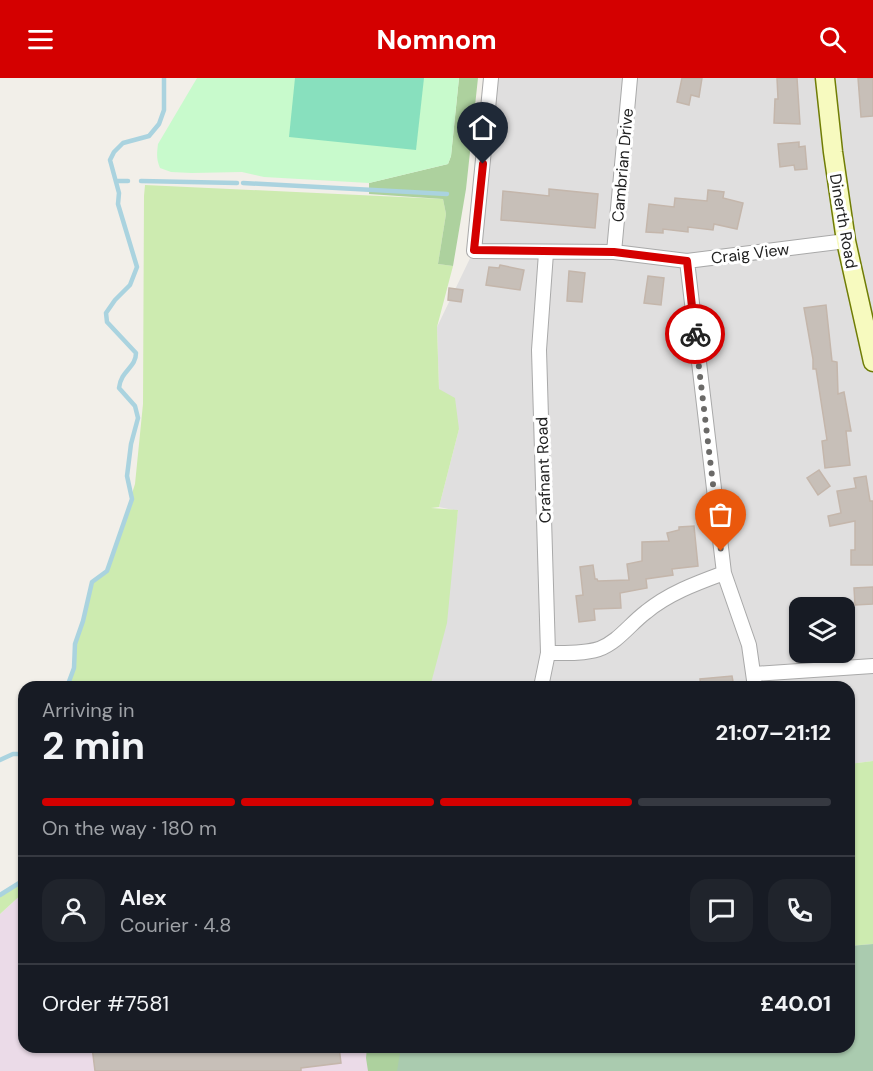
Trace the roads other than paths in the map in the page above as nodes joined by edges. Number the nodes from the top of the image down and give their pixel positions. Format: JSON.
{"nodes":[{"id":1,"x":491,"y":78,"type":"edge"},
{"id":2,"x":630,"y":78,"type":"edge"},
{"id":3,"x":825,"y":78,"type":"edge"},
{"id":4,"x":846,"y":241,"type":"junction"},
{"id":5,"x":614,"y":252,"type":"junction"},
{"id":6,"x":546,"y":253,"type":"junction"},
{"id":7,"x":687,"y":261,"type":"junction"},
{"id":8,"x":873,"y":362,"type":"edge"},
{"id":9,"x":724,"y":573,"type":"junction"},
{"id":10,"x":548,"y":653,"type":"junction"},
{"id":11,"x":873,"y":666,"type":"edge"},
{"id":12,"x":755,"y":680,"type":"edge"},
{"id":13,"x":542,"y":681,"type":"edge"}],
"edges":[{"from":1,"to":6,"type":"street","name":"Craig View"},
{"from":2,"to":5,"type":"street","name":"Cambrian Drive"},
{"from":3,"to":4,"type":"street","name":"Dinerth Road"},
{"from":4,"to":7,"type":"street","name":"Craig View"},
{"from":4,"to":8,"type":"street","name":"Dinerth Road"},
{"from":5,"to":6,"type":"street","name":"Craig View"},
{"from":5,"to":7,"type":"street","name":"Craig View"},
{"from":6,"to":10,"type":"street","name":"Crafnant Road"},
{"from":7,"to":9,"type":"street"},
{"from":9,"to":10,"type":"street"},
{"from":9,"to":12,"type":"street"},
{"from":10,"to":13,"type":"street","name":"Crafnant Road"},
{"from":11,"to":12,"type":"street"}]}
